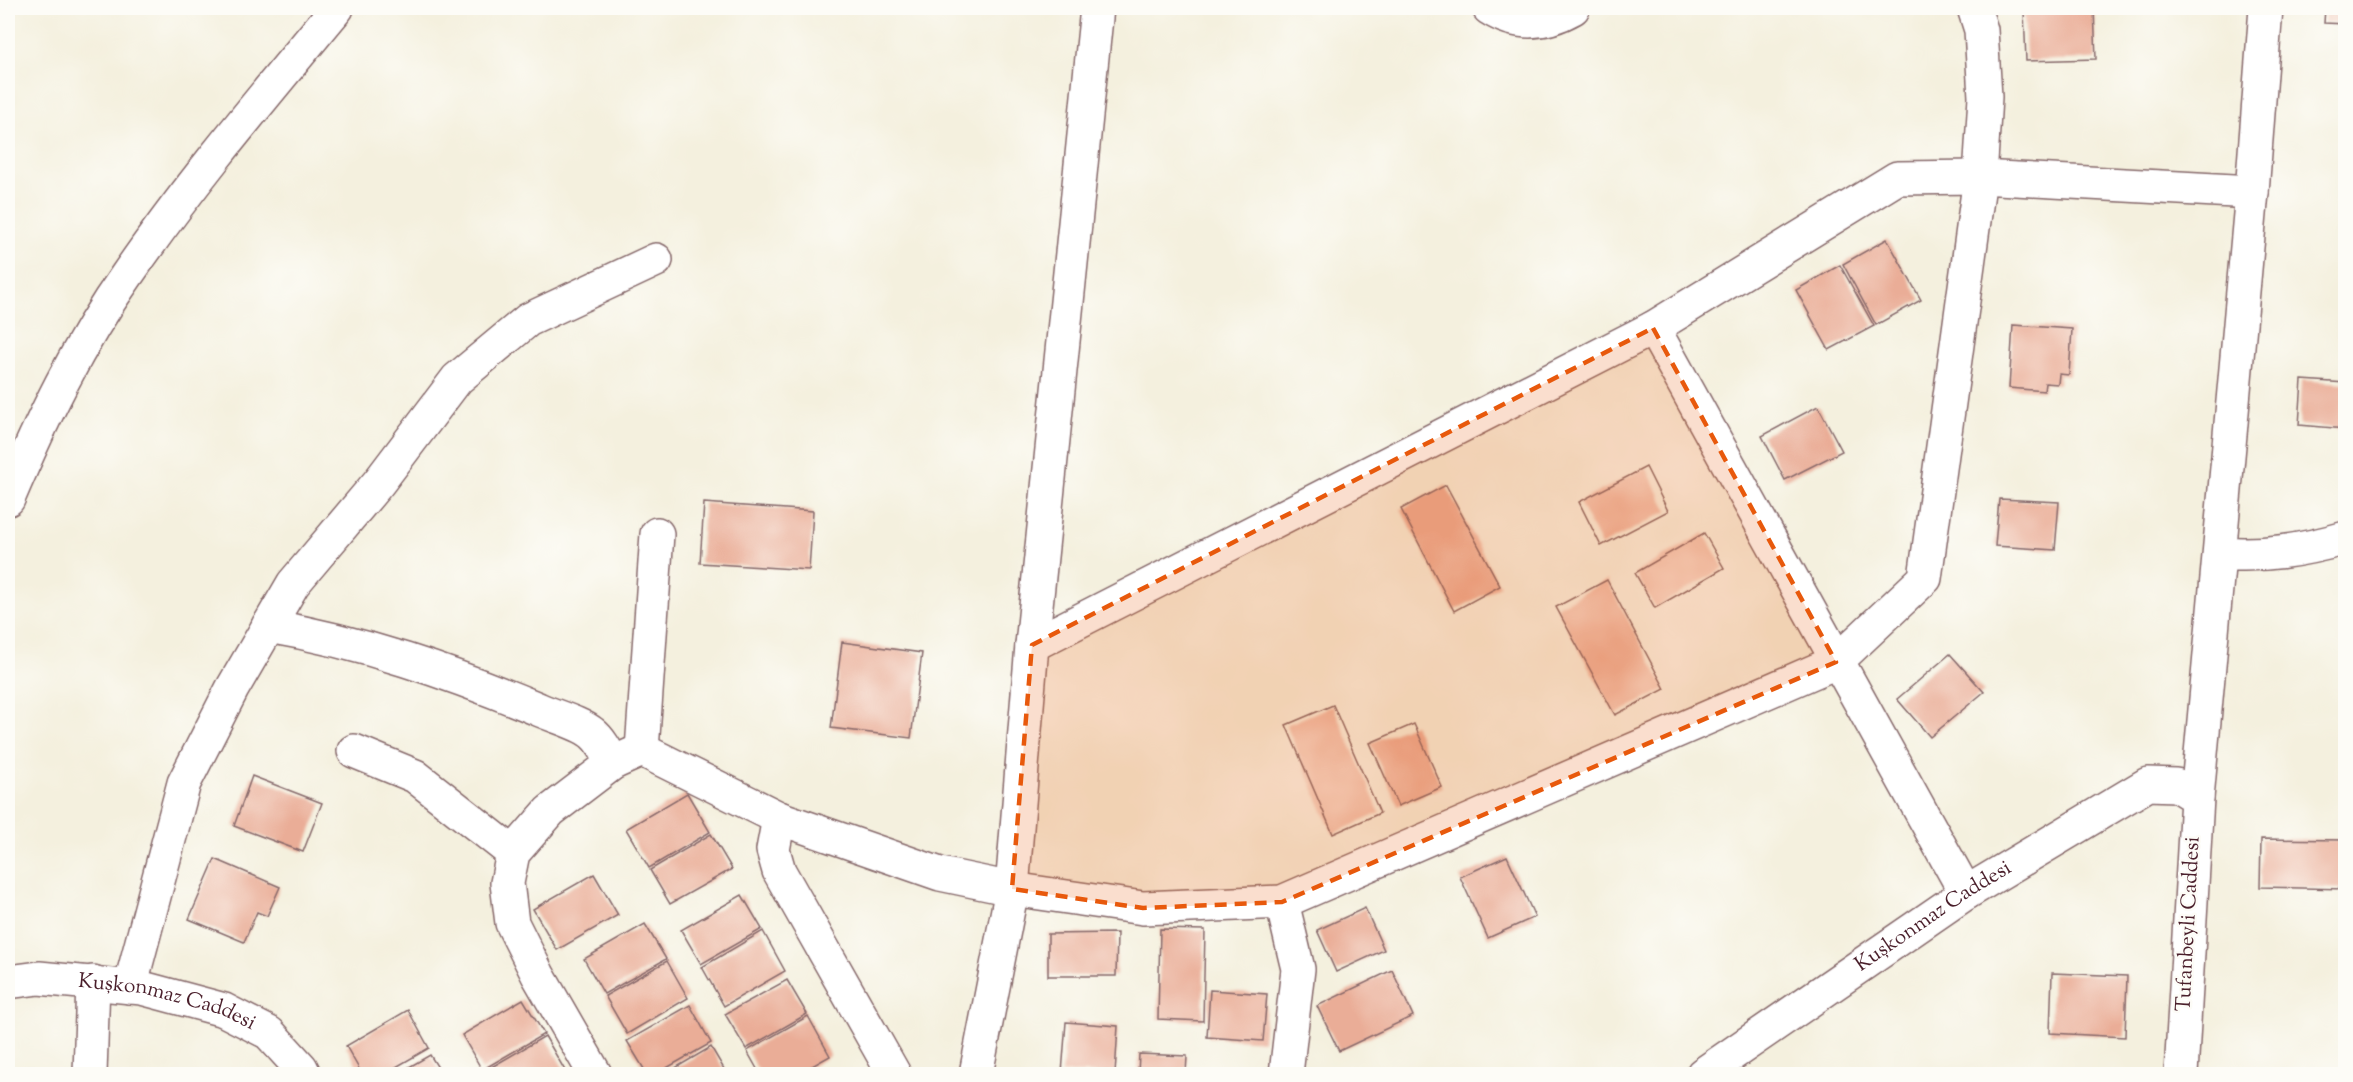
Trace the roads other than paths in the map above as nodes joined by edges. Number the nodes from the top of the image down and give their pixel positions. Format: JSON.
{"nodes":[{"id":1,"x":337,"y":8,"type":"edge"},
{"id":2,"x":1097,"y":8,"type":"edge"},
{"id":3,"x":1489,"y":8,"type":"edge"},
{"id":4,"x":1573,"y":8,"type":"edge"},
{"id":5,"x":1974,"y":8,"type":"edge"},
{"id":6,"x":2266,"y":8,"type":"edge"},
{"id":7,"x":1980,"y":177,"type":"junction"},
{"id":8,"x":2252,"y":192,"type":"junction"},
{"id":9,"x":656,"y":260,"type":"dead end"},
{"id":10,"x":1653,"y":328,"type":"junction"},
{"id":11,"x":8,"y":499,"type":"edge"},
{"id":12,"x":657,"y":534,"type":"dead end"},
{"id":13,"x":2346,"y":538,"type":"edge"},
{"id":14,"x":2220,"y":552,"type":"junction"},
{"id":15,"x":268,"y":626,"type":"junction"},
{"id":16,"x":1032,"y":645,"type":"junction"},
{"id":17,"x":1836,"y":662,"type":"junction"},
{"id":18,"x":642,"y":750,"type":"junction"},
{"id":19,"x":354,"y":751,"type":"dead end"},
{"id":20,"x":613,"y":763,"type":"junction"},
{"id":21,"x":2186,"y":791,"type":"junction"},
{"id":22,"x":779,"y":818,"type":"junction"},
{"id":23,"x":513,"y":852,"type":"junction"},
{"id":24,"x":1012,"y":889,"type":"junction"},
{"id":25,"x":1966,"y":893,"type":"junction"},
{"id":26,"x":1282,"y":902,"type":"junction"},
{"id":27,"x":8,"y":982,"type":"edge"},
{"id":28,"x":93,"y":982,"type":"junction"},
{"id":29,"x":130,"y":987,"type":"junction"},
{"id":30,"x":90,"y":1074,"type":"edge"},
{"id":31,"x":304,"y":1074,"type":"edge"},
{"id":32,"x":595,"y":1074,"type":"edge"},
{"id":33,"x":894,"y":1074,"type":"edge"},
{"id":34,"x":976,"y":1074,"type":"edge"},
{"id":35,"x":1286,"y":1074,"type":"edge"},
{"id":36,"x":1703,"y":1074,"type":"edge"},
{"id":37,"x":2181,"y":1074,"type":"edge"}],
"edges":[{"from":1,"to":11,"type":"street"},
{"from":2,"to":16,"type":"street"},
{"from":3,"to":4,"type":"street"},
{"from":5,"to":7,"type":"street"},
{"from":6,"to":8,"type":"street","name":"Tufanbeyli Caddesi"},
{"from":7,"to":8,"type":"street"},
{"from":7,"to":10,"type":"street"},
{"from":7,"to":17,"type":"street"},
{"from":8,"to":14,"type":"street","name":"Tufanbeyli Caddesi"},
{"from":9,"to":15,"type":"street"},
{"from":10,"to":16,"type":"street"},
{"from":10,"to":17,"type":"street"},
{"from":12,"to":18,"type":"street"},
{"from":13,"to":14,"type":"street"},
{"from":14,"to":21,"type":"street","name":"Tufanbeyli Caddesi"},
{"from":15,"to":20,"type":"street"},
{"from":15,"to":29,"type":"street"},
{"from":16,"to":24,"type":"street"},
{"from":17,"to":25,"type":"street"},
{"from":17,"to":26,"type":"street"},
{"from":18,"to":20,"type":"street"},
{"from":18,"to":22,"type":"street"},
{"from":19,"to":23,"type":"street"},
{"from":20,"to":23,"type":"street"},
{"from":21,"to":25,"type":"street","name":"Kuşkonmaz Caddesi"},
{"from":21,"to":37,"type":"street","name":"Tufanbeyli Caddesi"},
{"from":22,"to":24,"type":"street"},
{"from":22,"to":33,"type":"street"},
{"from":23,"to":32,"type":"street"},
{"from":24,"to":26,"type":"street"},
{"from":24,"to":34,"type":"street"},
{"from":25,"to":36,"type":"street","name":"Kuşkonmaz Caddesi"},
{"from":26,"to":35,"type":"street"},
{"from":27,"to":28,"type":"street","name":"Kuşkonmaz Caddesi"},
{"from":28,"to":29,"type":"street","name":"Kuşkonmaz Caddesi"},
{"from":28,"to":30,"type":"street"},
{"from":29,"to":31,"type":"street","name":"Kuşkonmaz Caddesi"}]}
